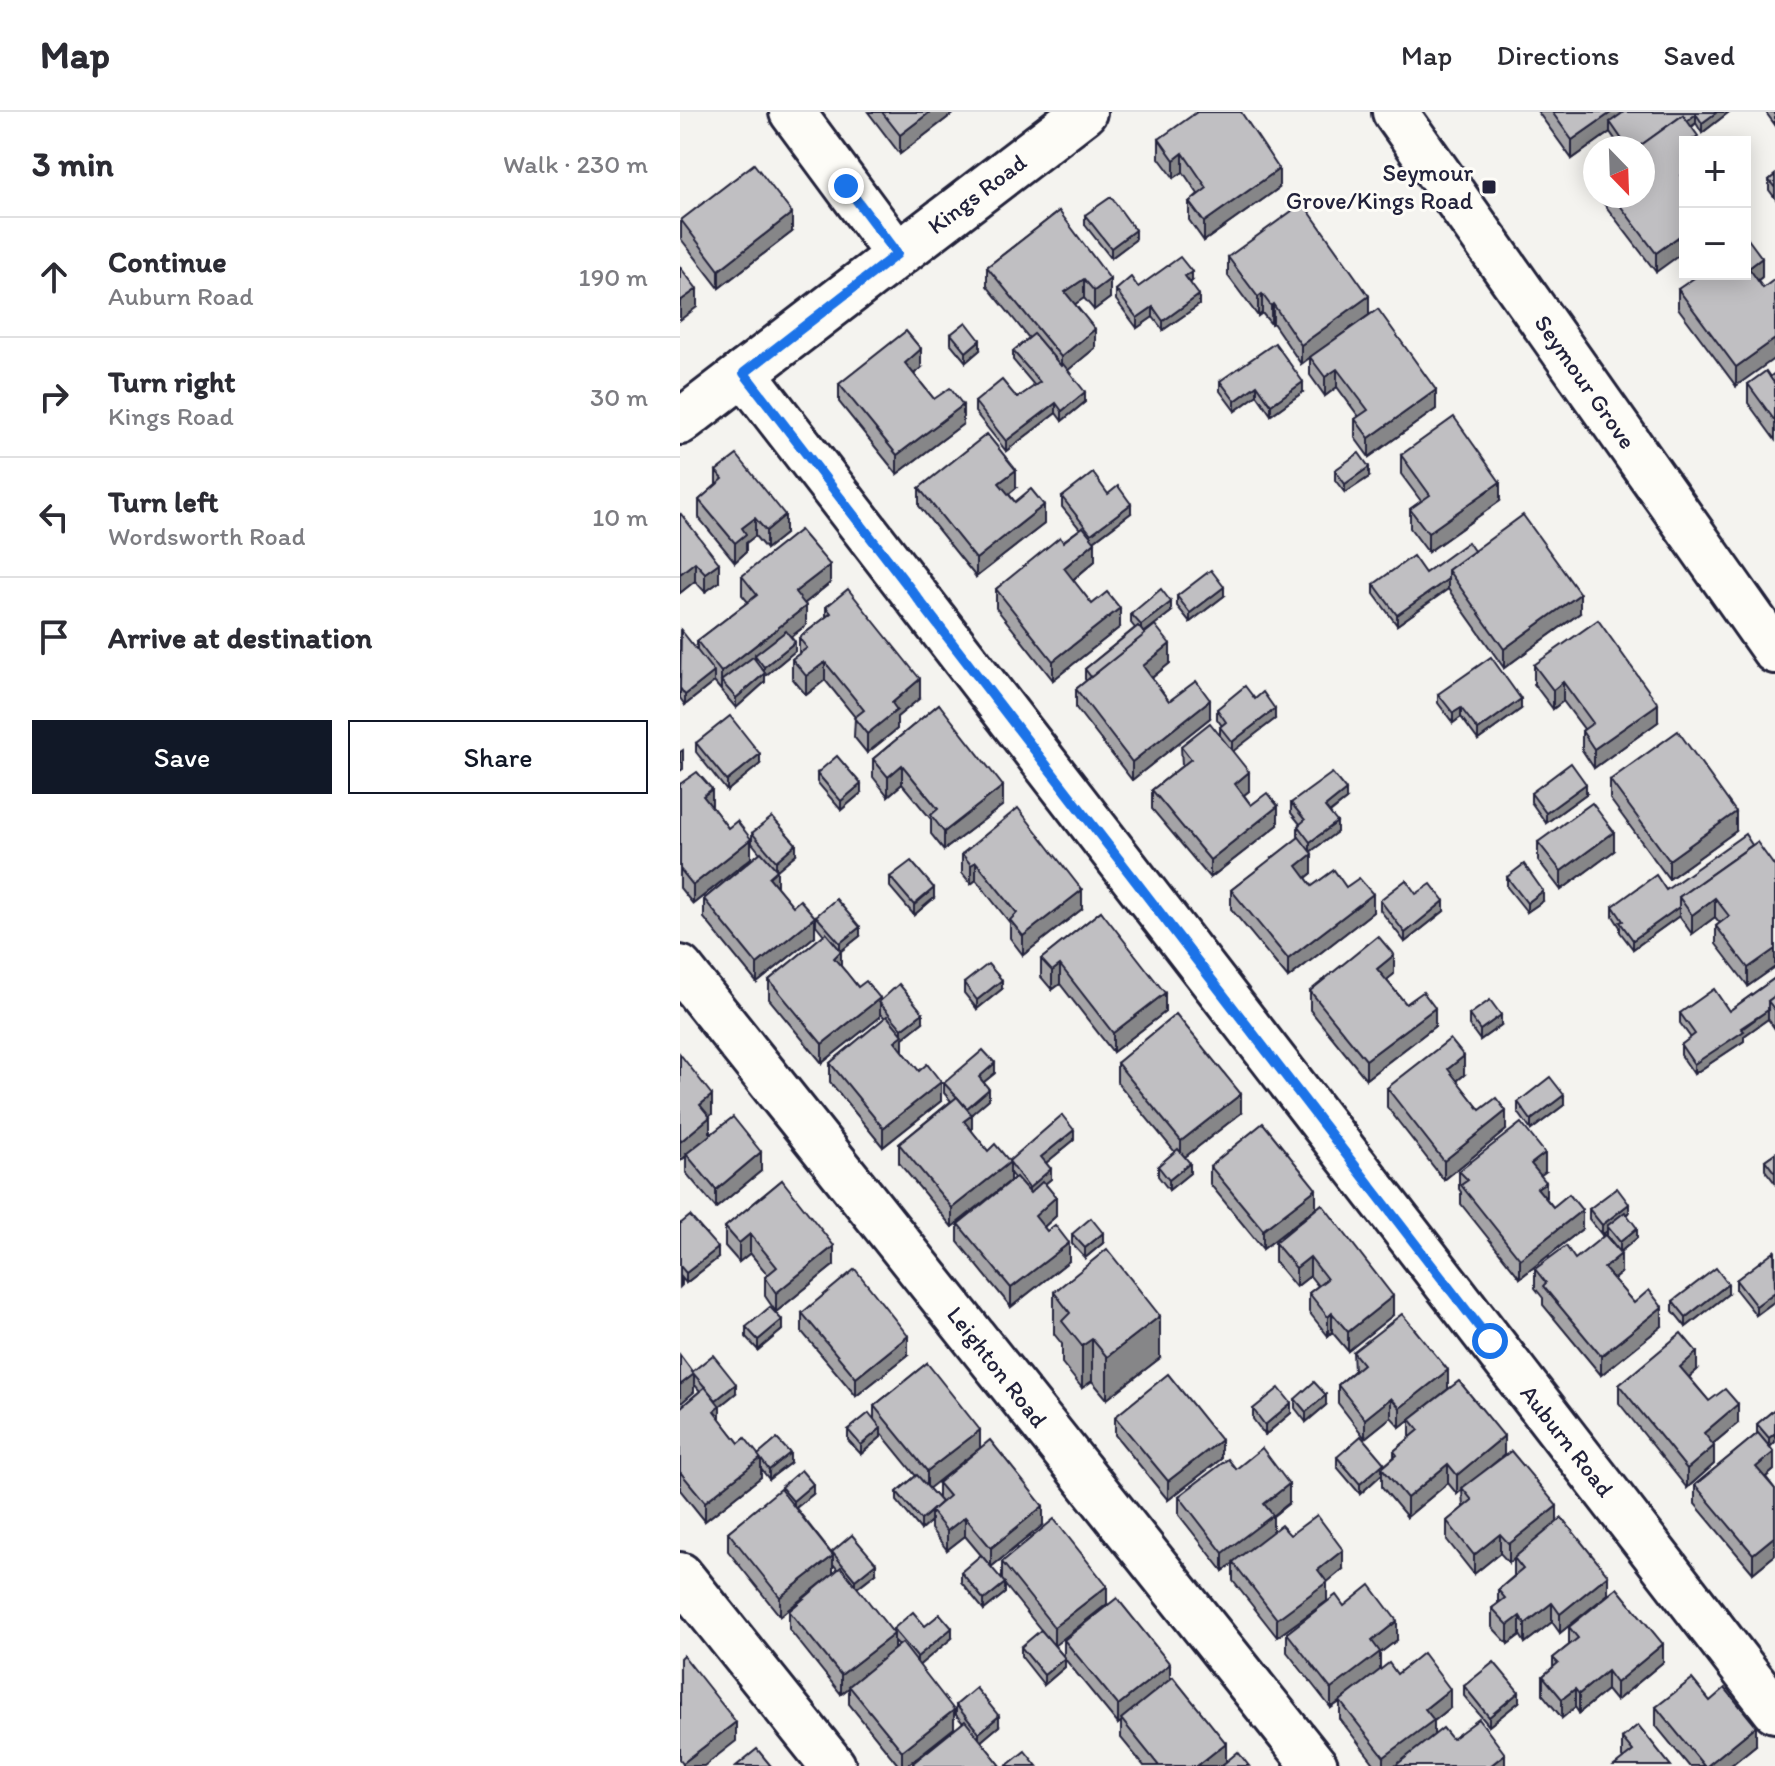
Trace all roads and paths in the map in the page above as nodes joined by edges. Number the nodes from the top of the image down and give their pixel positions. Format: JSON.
{"nodes":[{"id":1,"x":792,"y":112,"type":"edge"},
{"id":2,"x":1084,"y":112,"type":"edge"},
{"id":3,"x":1395,"y":112,"type":"edge"},
{"id":4,"x":897,"y":254,"type":"junction"},
{"id":5,"x":744,"y":373,"type":"junction"},
{"id":6,"x":680,"y":422,"type":"edge"},
{"id":7,"x":1770,"y":633,"type":"edge"},
{"id":8,"x":680,"y":968,"type":"edge"},
{"id":9,"x":680,"y":1575,"type":"edge"},
{"id":10,"x":1775,"y":1710,"type":"edge"},
{"id":11,"x":833,"y":1766,"type":"edge"},
{"id":12,"x":1315,"y":1766,"type":"edge"}],
"edges":[{"from":1,"to":4,"type":"street"},
{"from":2,"to":4,"type":"street","name":"Kings Road"},
{"from":3,"to":7,"type":"street","name":"Seymour Grove"},
{"from":4,"to":5,"type":"street","name":"Kings Road"},
{"from":5,"to":6,"type":"street","name":"Kings Road"},
{"from":5,"to":10,"type":"street","name":"Auburn Road"},
{"from":8,"to":12,"type":"street","name":"Leighton Road"},
{"from":9,"to":11,"type":"street"}]}
